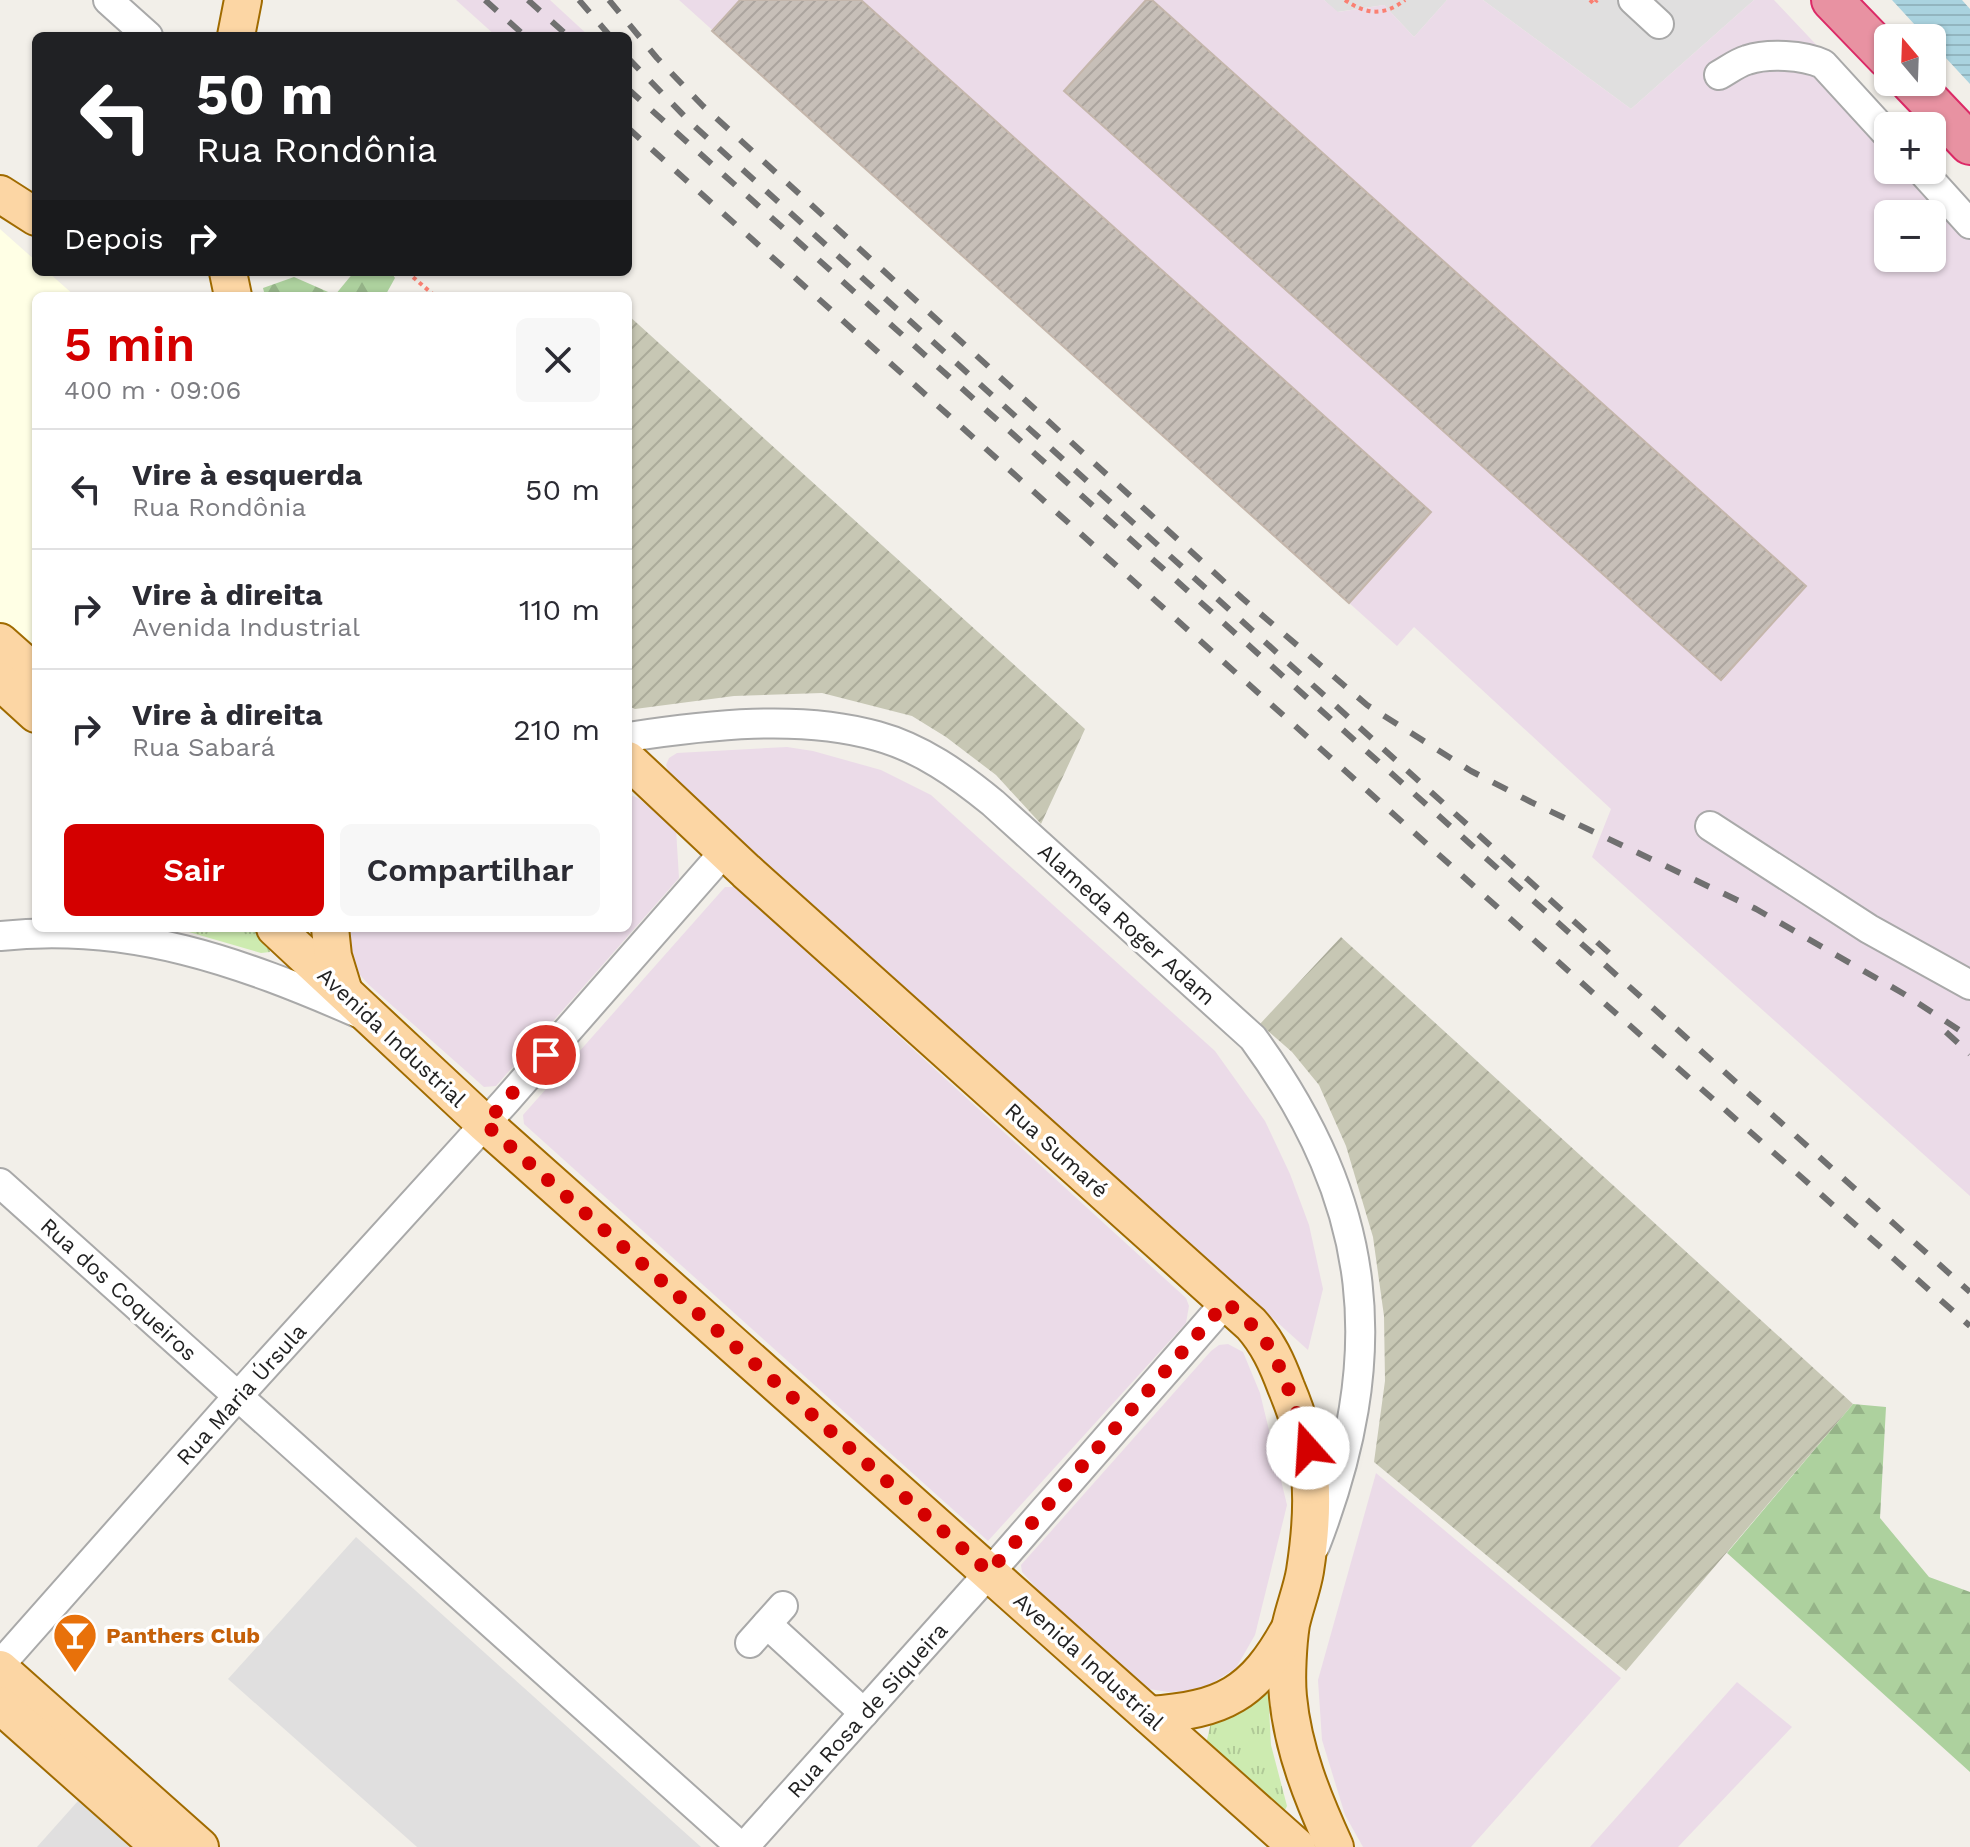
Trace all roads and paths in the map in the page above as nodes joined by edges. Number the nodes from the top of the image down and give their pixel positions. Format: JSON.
{"nodes":[{"id":1,"x":108,"y":0,"type":"edge"},
{"id":2,"x":1345,"y":0,"type":"edge"},
{"id":3,"x":1405,"y":0,"type":"edge"},
{"id":4,"x":1590,"y":0,"type":"edge"},
{"id":5,"x":1597,"y":0,"type":"edge"},
{"id":6,"x":1633,"y":0,"type":"edge"},
{"id":7,"x":1832,"y":0,"type":"edge"},
{"id":8,"x":1659,"y":24,"type":"dead end"},
{"id":9,"x":144,"y":32,"type":"edge"},
{"id":10,"x":1874,"y":44,"type":"edge"},
{"id":11,"x":1719,"y":75,"type":"dead end"},
{"id":12,"x":1924,"y":96,"type":"edge"},
{"id":13,"x":1874,"y":120,"type":"edge"},
{"id":14,"x":1970,"y":144,"type":"edge"},
{"id":15,"x":1936,"y":184,"type":"edge"},
{"id":16,"x":1966,"y":211,"type":"edge"},
{"id":17,"x":412,"y":276,"type":"edge"},
{"id":18,"x":430,"y":292,"type":"edge"},
{"id":19,"x":0,"y":642,"type":"edge"},
{"id":20,"x":32,"y":670,"type":"edge"},
{"id":21,"x":0,"y":681,"type":"edge"},
{"id":22,"x":32,"y":710,"type":"edge"},
{"id":23,"x":632,"y":736,"type":"edge"},
{"id":24,"x":641,"y":781,"type":"edge"},
{"id":25,"x":1710,"y":826,"type":"dead end"},
{"id":26,"x":725,"y":851,"type":"junction"},
{"id":27,"x":279,"y":932,"type":"edge"},
{"id":28,"x":330,"y":932,"type":"edge"},
{"id":29,"x":0,"y":936,"type":"edge"},
{"id":30,"x":1970,"y":985,"type":"edge"},
{"id":31,"x":344,"y":992,"type":"junction"},
{"id":32,"x":372,"y":1019,"type":"junction"},
{"id":33,"x":485,"y":1124,"type":"junction"},
{"id":34,"x":0,"y":1183,"type":"edge"},
{"id":35,"x":1226,"y":1302,"type":"junction"},
{"id":36,"x":238,"y":1396,"type":"junction"},
{"id":37,"x":1354,"y":1409,"type":"junction"},
{"id":38,"x":1308,"y":1448,"type":"junction"},
{"id":39,"x":989,"y":1572,"type":"junction"},
{"id":40,"x":1305,"y":1573,"type":"junction"},
{"id":41,"x":767,"y":1624,"type":"dead end"},
{"id":42,"x":1291,"y":1627,"type":"junction"},
{"id":43,"x":0,"y":1667,"type":"edge"},
{"id":44,"x":0,"y":1705,"type":"edge"},
{"id":45,"x":864,"y":1713,"type":"junction"},
{"id":46,"x":1149,"y":1715,"type":"junction"},
{"id":47,"x":1288,"y":1844,"type":"edge"},
{"id":48,"x":160,"y":1847,"type":"edge"},
{"id":49,"x":200,"y":1847,"type":"edge"},
{"id":50,"x":743,"y":1847,"type":"edge"},
{"id":51,"x":1335,"y":1847,"type":"edge"}],
"edges":[{"from":1,"to":9,"type":"street"},
{"from":2,"to":3,"type":"path"},
{"from":4,"to":5,"type":"path"},
{"from":6,"to":8,"type":"street"},
{"from":7,"to":10,"type":"highway"},
{"from":11,"to":13,"type":"street"},
{"from":12,"to":14,"type":"highway"},
{"from":15,"to":16,"type":"street"},
{"from":17,"to":18,"type":"path"},
{"from":19,"to":20,"type":"main road"},
{"from":21,"to":22,"type":"main road"},
{"from":23,"to":37,"type":"street","name":"Alameda Roger Adam"},
{"from":24,"to":26,"type":"main road","name":"Rua Sumaré"},
{"from":25,"to":30,"type":"street"},
{"from":26,"to":33,"type":"street","name":"Rua Maria Úrsula"},
{"from":26,"to":35,"type":"main road","name":"Rua Sumaré"},
{"from":27,"to":31,"type":"main road","name":"Avenida Industrial"},
{"from":28,"to":31,"type":"main road"},
{"from":29,"to":32,"type":"street"},
{"from":31,"to":32,"type":"main road","name":"Avenida Industrial"},
{"from":32,"to":33,"type":"main road","name":"Avenida Industrial"},
{"from":33,"to":36,"type":"street","name":"Rua Maria Úrsula"},
{"from":33,"to":39,"type":"main road","name":"Avenida Industrial"},
{"from":34,"to":36,"type":"street","name":"Rua dos Coqueiros"},
{"from":35,"to":38,"type":"main road","name":"Rua Sumaré"},
{"from":35,"to":39,"type":"street","name":"Rua Rosa de Siqueira"},
{"from":36,"to":43,"type":"street","name":"Rua Maria Úrsula"},
{"from":36,"to":50,"type":"street","name":"Rua dos Coqueiros"},
{"from":37,"to":38,"type":"street"},
{"from":37,"to":40,"type":"street","name":"Alameda Roger Adam"},
{"from":38,"to":40,"type":"main road","name":"Rua Sumaré"},
{"from":39,"to":45,"type":"street","name":"Rua Rosa de Siqueira"},
{"from":39,"to":46,"type":"main road","name":"Avenida Industrial"},
{"from":40,"to":42,"type":"main road","name":"Rua Sumaré"},
{"from":41,"to":45,"type":"street"},
{"from":42,"to":46,"type":"main road","name":"Rua Sumaré"},
{"from":42,"to":51,"type":"main road","name":"Rua Sumaré"},
{"from":43,"to":49,"type":"main road"},
{"from":44,"to":48,"type":"main road"},
{"from":45,"to":50,"type":"street","name":"Rua Rosa de Siqueira"},
{"from":46,"to":47,"type":"main road","name":"Avenida Industrial"}]}
